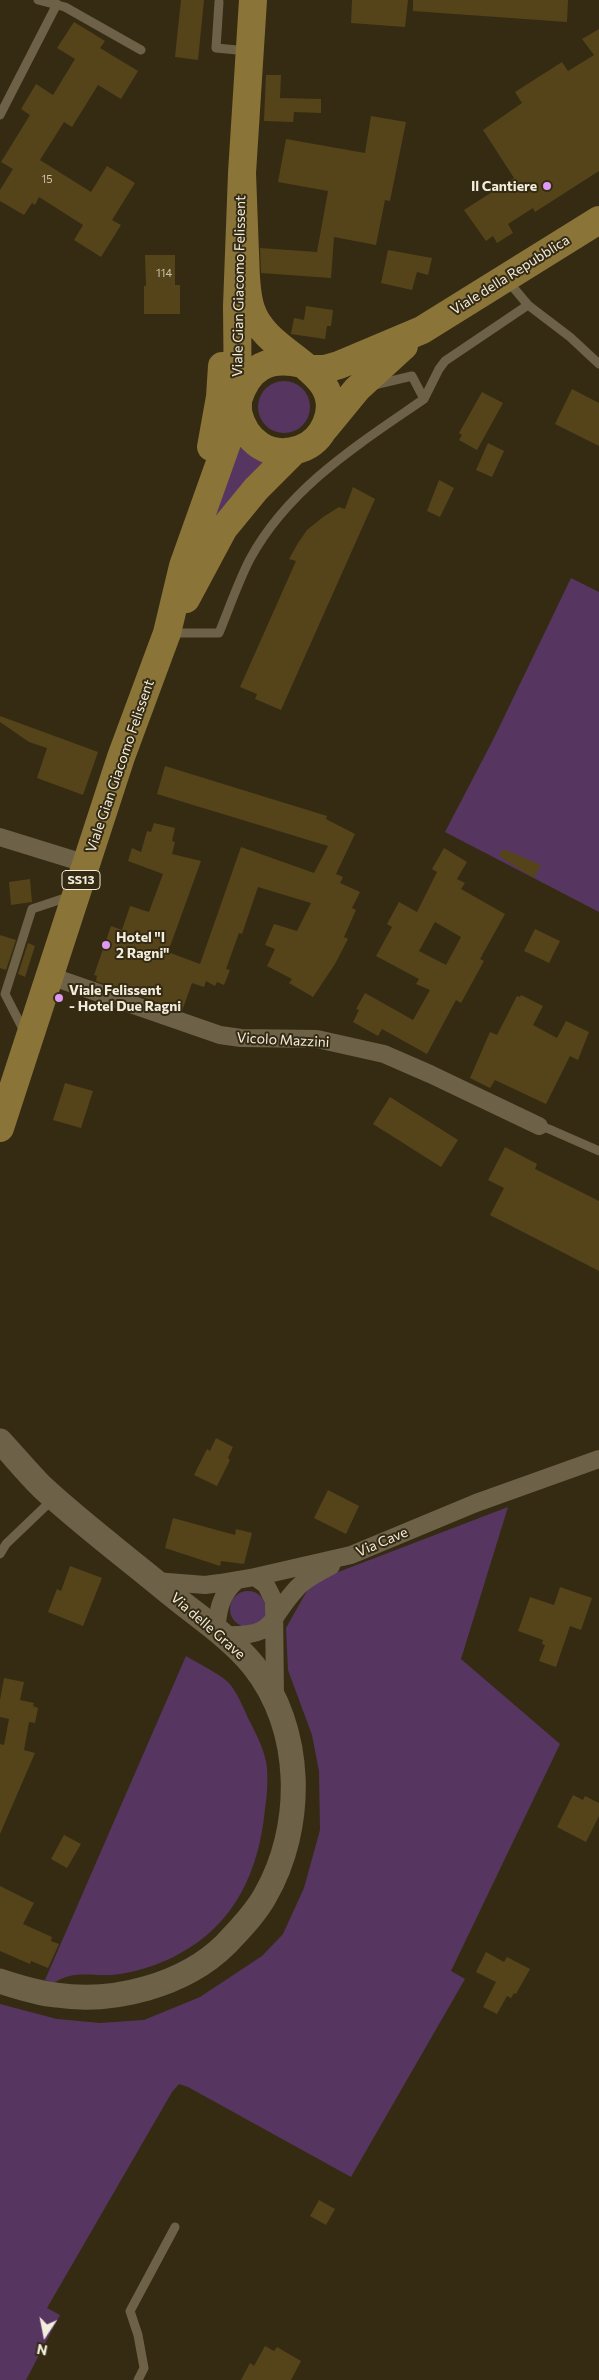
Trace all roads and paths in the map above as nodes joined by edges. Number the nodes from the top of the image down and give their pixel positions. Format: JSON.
{"nodes":[{"id":1,"x":38,"y":0,"type":"edge"},
{"id":2,"x":254,"y":0,"type":"edge"},
{"id":3,"x":219,"y":2,"type":"dead end"},
{"id":4,"x":57,"y":4,"type":"junction"},
{"id":5,"x":140,"y":50,"type":"dead end"},
{"id":6,"x":251,"y":51,"type":"junction"},
{"id":7,"x":0,"y":115,"type":"edge"},
{"id":8,"x":242,"y":173,"type":"junction"},
{"id":9,"x":599,"y":220,"type":"edge"},
{"id":10,"x":505,"y":277,"type":"junction"},
{"id":11,"x":528,"y":305,"type":"junction"},
{"id":12,"x":422,"y":330,"type":"junction"},
{"id":13,"x":599,"y":364,"type":"edge"},
{"id":14,"x":306,"y":367,"type":"junction"},
{"id":15,"x":357,"y":389,"type":"junction"},
{"id":16,"x":424,"y":399,"type":"junction"},
{"id":17,"x":238,"y":406,"type":"junction"},
{"id":18,"x":324,"y":430,"type":"junction"},
{"id":19,"x":293,"y":452,"type":"junction"},
{"id":20,"x":183,"y":566,"type":"junction"},
{"id":21,"x":168,"y":634,"type":"junction"},
{"id":22,"x":0,"y":837,"type":"edge"},
{"id":23,"x":86,"y":864,"type":"junction"},
{"id":24,"x":76,"y":894,"type":"junction"},
{"id":25,"x":50,"y":976,"type":"junction"},
{"id":26,"x":29,"y":1040,"type":"junction"},
{"id":27,"x":8,"y":1079,"type":"edge"},
{"id":28,"x":539,"y":1126,"type":"joint"},
{"id":29,"x":0,"y":1128,"type":"edge"},
{"id":30,"x":599,"y":1151,"type":"edge"},
{"id":31,"x":0,"y":1441,"type":"edge"},
{"id":32,"x":599,"y":1459,"type":"edge"},
{"id":33,"x":0,"y":1462,"type":"edge"},
{"id":34,"x":48,"y":1491,"type":"junction"},
{"id":35,"x":3,"y":1544,"type":"edge"},
{"id":36,"x":0,"y":1554,"type":"edge"},
{"id":37,"x":351,"y":1555,"type":"junction"},
{"id":38,"x":255,"y":1577,"type":"junction"},
{"id":39,"x":155,"y":1581,"type":"junction"},
{"id":40,"x":236,"y":1581,"type":"junction"},
{"id":41,"x":274,"y":1620,"type":"junction"},
{"id":42,"x":218,"y":1633,"type":"junction"},
{"id":43,"x":276,"y":1703,"type":"junction"},
{"id":44,"x":0,"y":1981,"type":"edge"},
{"id":45,"x":175,"y":2227,"type":"dead end"},
{"id":46,"x":138,"y":2380,"type":"edge"}],
"edges":[{"from":1,"to":4,"type":"lane"},
{"from":2,"to":6,"type":"main road","name":"Viale Gian Giacomo Felissent"},
{"from":3,"to":6,"type":"lane"},
{"from":4,"to":5,"type":"lane"},
{"from":4,"to":7,"type":"lane"},
{"from":6,"to":8,"type":"main road","name":"Viale Gian Giacomo Felissent"},
{"from":8,"to":14,"type":"main road","name":"Viale Gian Giacomo Felissent"},
{"from":8,"to":17,"type":"main road","name":"Viale Gian Giacomo Felissent"},
{"from":8,"to":20,"type":"main road"},
{"from":9,"to":10,"type":"main road","name":"Viale della Repubblica"},
{"from":10,"to":11,"type":"lane"},
{"from":10,"to":12,"type":"main road","name":"Viale della Repubblica"},
{"from":11,"to":13,"type":"lane"},
{"from":11,"to":16,"type":"lane"},
{"from":12,"to":14,"type":"main road"},
{"from":12,"to":15,"type":"main road"},
{"from":14,"to":17,"type":"main road","name":"Viale Gian Giacomo Felissent"},
{"from":14,"to":18,"type":"main road","name":"Viale Gian Giacomo Felissent"},
{"from":15,"to":16,"type":"lane"},
{"from":15,"to":18,"type":"main road"},
{"from":16,"to":21,"type":"lane"},
{"from":17,"to":19,"type":"main road","name":"Viale Gian Giacomo Felissent"},
{"from":17,"to":20,"type":"main road","name":"Viale Gian Giacomo Felissent"},
{"from":18,"to":19,"type":"main road","name":"Viale Gian Giacomo Felissent"},
{"from":19,"to":21,"type":"main road","name":"Viale Gian Giacomo Felissent"},
{"from":20,"to":21,"type":"main road","name":"Viale Gian Giacomo Felissent"},
{"from":21,"to":23,"type":"main road","name":"Viale Gian Giacomo Felissent","number":"SS13"},
{"from":22,"to":23,"type":"street"},
{"from":23,"to":24,"type":"main road","name":"Viale Gian Giacomo Felissent","number":"SS13"},
{"from":24,"to":25,"type":"main road","name":"Viale Gian Giacomo Felissent","number":"SS13"},
{"from":24,"to":26,"type":"lane"},
{"from":25,"to":26,"type":"main road","name":"Viale Gian Giacomo Felissent","number":"SS13"},
{"from":25,"to":28,"type":"street","name":"Vicolo Mazzini"},
{"from":26,"to":27,"type":"main road","name":"Viale Gian Giacomo Felissent","number":"SS13"},
{"from":27,"to":29,"type":"main road","name":"Viale Gian Giacomo Felissent","number":"SS13"},
{"from":28,"to":30,"type":"lane"},
{"from":31,"to":34,"type":"main road","name":"Via delle Grave"},
{"from":32,"to":37,"type":"street","name":"Via Cave"},
{"from":33,"to":34,"type":"main road","name":"Via delle Grave"},
{"from":34,"to":35,"type":"lane"},
{"from":34,"to":39,"type":"main road","name":"Via delle Grave"},
{"from":35,"to":36,"type":"lane"},
{"from":37,"to":38,"type":"street","name":"Via Cave"},
{"from":37,"to":41,"type":"street"},
{"from":38,"to":40,"type":"street","name":"Via Cave"},
{"from":38,"to":41,"type":"street"},
{"from":39,"to":40,"type":"street","name":"Via Cave"},
{"from":39,"to":42,"type":"main road","name":"Via delle Grave"},
{"from":40,"to":42,"type":"street"},
{"from":41,"to":42,"type":"street"},
{"from":41,"to":43,"type":"street"},
{"from":42,"to":43,"type":"main road","name":"Via delle Grave"},
{"from":43,"to":44,"type":"main road","name":"Via delle Grave"},
{"from":45,"to":46,"type":"lane"}]}
